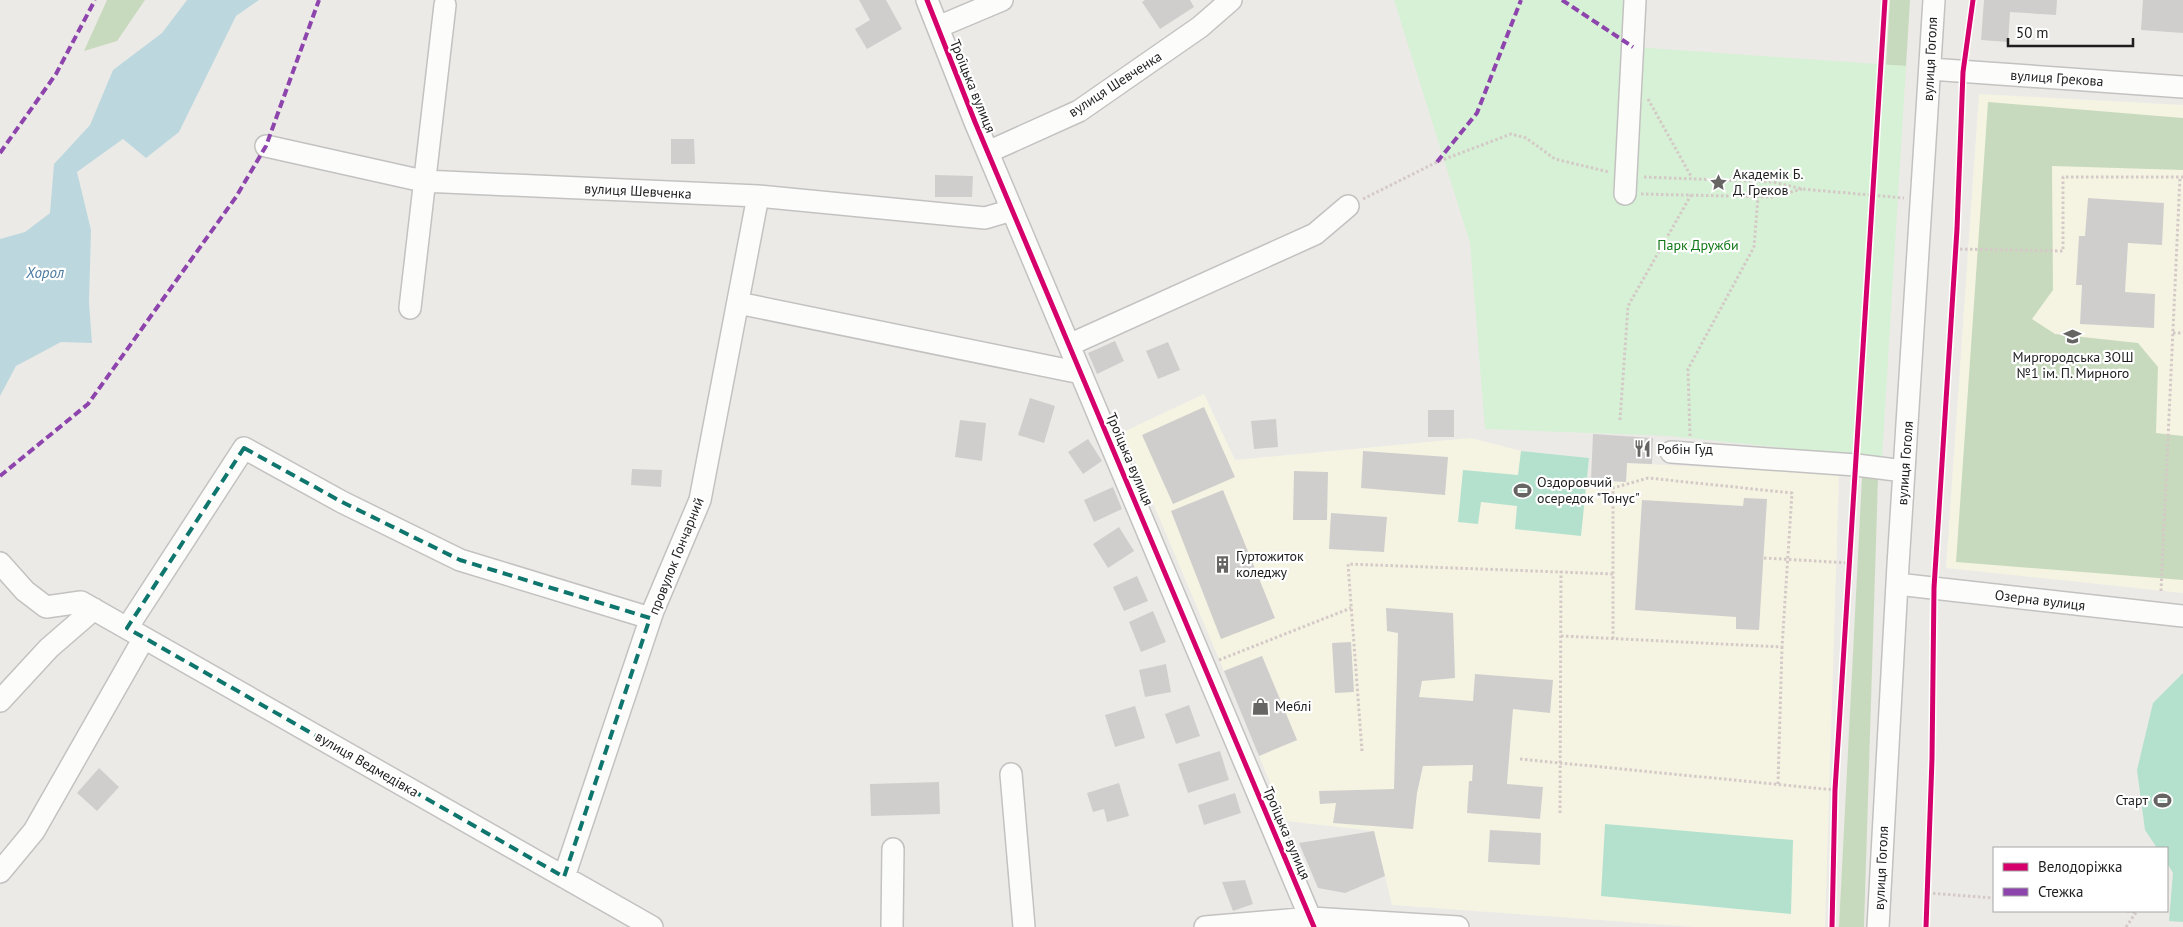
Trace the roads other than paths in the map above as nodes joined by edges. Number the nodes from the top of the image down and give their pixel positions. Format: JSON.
{"nodes":[{"id":1,"x":927,"y":0,"type":"edge"},
{"id":2,"x":1002,"y":0,"type":"edge"},
{"id":3,"x":1231,"y":0,"type":"edge"},
{"id":4,"x":1635,"y":0,"type":"edge"},
{"id":5,"x":1934,"y":0,"type":"edge"},
{"id":6,"x":445,"y":5,"type":"dead end"},
{"id":7,"x":938,"y":28,"type":"junction"},
{"id":8,"x":1930,"y":69,"type":"junction"},
{"id":9,"x":2183,"y":87,"type":"edge"},
{"id":10,"x":266,"y":146,"type":"dead end"},
{"id":11,"x":988,"y":152,"type":"junction"},
{"id":12,"x":423,"y":181,"type":"junction"},
{"id":13,"x":1625,"y":185,"type":"road end"},
{"id":14,"x":758,"y":196,"type":"junction"},
{"id":15,"x":1348,"y":206,"type":"road end"},
{"id":16,"x":1012,"y":210,"type":"junction"},
{"id":17,"x":738,"y":303,"type":"junction"},
{"id":18,"x":410,"y":308,"type":"dead end"},
{"id":19,"x":1069,"y":345,"type":"junction"},
{"id":20,"x":1081,"y":373,"type":"junction"},
{"id":21,"x":1681,"y":453,"type":"road end"},
{"id":22,"x":1904,"y":471,"type":"junction"},
{"id":23,"x":0,"y":563,"type":"edge"},
{"id":24,"x":1897,"y":584,"type":"junction"},
{"id":25,"x":88,"y":606,"type":"junction"},
{"id":26,"x":2183,"y":616,"type":"edge"},
{"id":27,"x":650,"y":618,"type":"junction"},
{"id":28,"x":136,"y":633,"type":"junction"},
{"id":29,"x":0,"y":701,"type":"edge"},
{"id":30,"x":1012,"y":774,"type":"dead end"},
{"id":31,"x":893,"y":849,"type":"dead end"},
{"id":32,"x":0,"y":872,"type":"edge"},
{"id":33,"x":564,"y":877,"type":"junction"},
{"id":34,"x":1312,"y":922,"type":"edge"},
{"id":35,"x":652,"y":927,"type":"edge"},
{"id":36,"x":892,"y":927,"type":"edge"},
{"id":37,"x":1024,"y":927,"type":"edge"},
{"id":38,"x":1205,"y":927,"type":"edge"},
{"id":39,"x":1458,"y":927,"type":"edge"},
{"id":40,"x":1878,"y":927,"type":"edge"}],
"edges":[{"from":1,"to":7,"type":"street","name":"Троїцька вулиця"},
{"from":2,"to":7,"type":"street"},
{"from":3,"to":11,"type":"street","name":"вулиця Шевченка"},
{"from":4,"to":13,"type":"street"},
{"from":5,"to":8,"type":"street","name":"вулиця Гоголя"},
{"from":6,"to":12,"type":"street"},
{"from":7,"to":11,"type":"street","name":"Троїцька вулиця"},
{"from":8,"to":9,"type":"street","name":"вулиця Грекова"},
{"from":8,"to":22,"type":"street","name":"вулиця Гоголя"},
{"from":10,"to":12,"type":"street","name":"вулиця Шевченка"},
{"from":11,"to":16,"type":"street","name":"Троїцька вулиця"},
{"from":12,"to":14,"type":"street","name":"вулиця Шевченка"},
{"from":12,"to":18,"type":"street"},
{"from":14,"to":16,"type":"street","name":"вулиця Шевченка"},
{"from":14,"to":17,"type":"street","name":"провулок Гончарний"},
{"from":15,"to":19,"type":"street"},
{"from":16,"to":19,"type":"street","name":"Троїцька вулиця"},
{"from":17,"to":20,"type":"street"},
{"from":17,"to":27,"type":"street","name":"провулок Гончарний"},
{"from":19,"to":20,"type":"street","name":"Троїцька вулиця"},
{"from":20,"to":34,"type":"street","name":"Троїцька вулиця"},
{"from":21,"to":22,"type":"street"},
{"from":22,"to":24,"type":"street","name":"вулиця Гоголя"},
{"from":23,"to":25,"type":"street"},
{"from":24,"to":26,"type":"street","name":"Озерна вулиця"},
{"from":24,"to":40,"type":"street","name":"вулиця Гоголя"},
{"from":25,"to":28,"type":"street","name":"вулиця Ведмедівка"},
{"from":25,"to":29,"type":"street"},
{"from":27,"to":28,"type":"street"},
{"from":27,"to":33,"type":"street","name":"провулок Гончарний"},
{"from":28,"to":32,"type":"street"},
{"from":28,"to":33,"type":"street","name":"вулиця Ведмедівка"},
{"from":30,"to":37,"type":"street"},
{"from":31,"to":36,"type":"street"},
{"from":33,"to":35,"type":"street","name":"вулиця Ведмедівка"},
{"from":34,"to":38,"type":"street"},
{"from":34,"to":39,"type":"street"}]}
